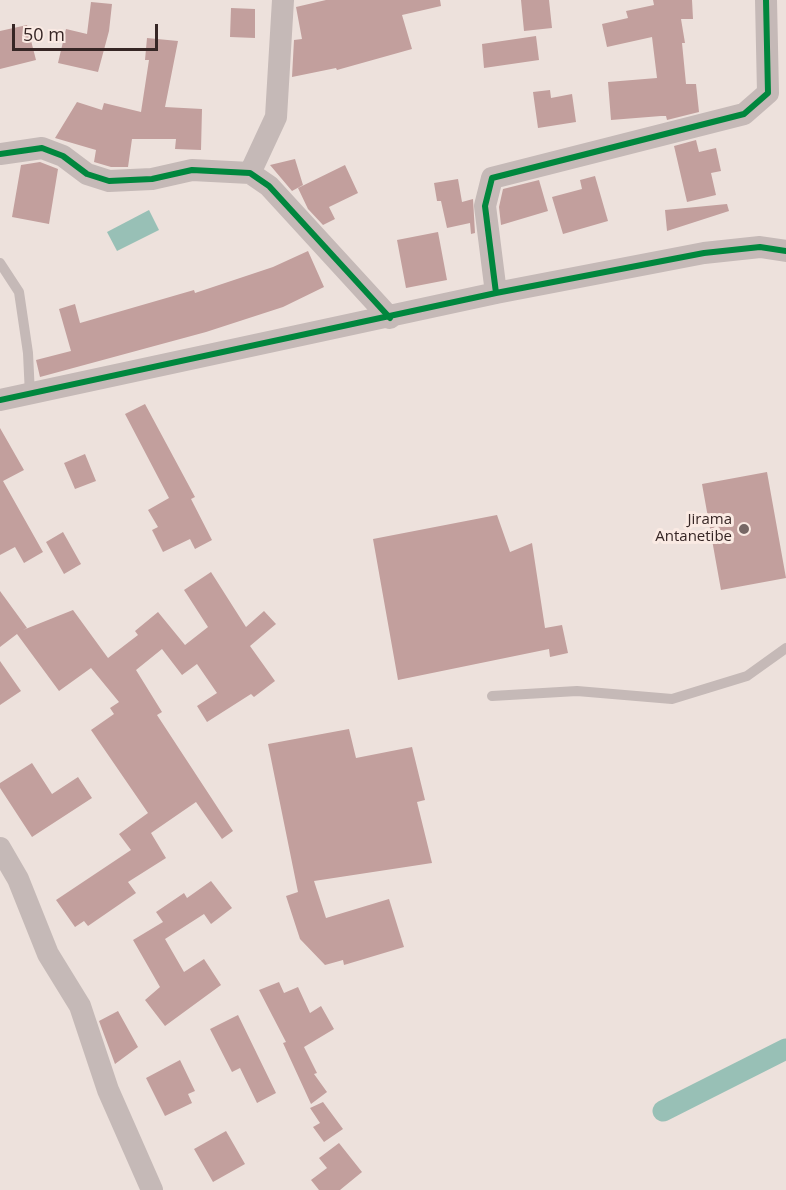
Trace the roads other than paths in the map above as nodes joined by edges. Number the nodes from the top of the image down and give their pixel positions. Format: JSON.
{"nodes":[{"id":1,"x":284,"y":0,"type":"edge"},
{"id":2,"x":766,"y":0,"type":"edge"},
{"id":3,"x":0,"y":154,"type":"edge"},
{"id":4,"x":250,"y":173,"type":"junction"},
{"id":5,"x":786,"y":252,"type":"edge"},
{"id":6,"x":0,"y":263,"type":"edge"},
{"id":7,"x":496,"y":293,"type":"junction"},
{"id":8,"x":390,"y":318,"type":"junction"},
{"id":9,"x":30,"y":396,"type":"junction"},
{"id":10,"x":0,"y":400,"type":"edge"},
{"id":11,"x":786,"y":648,"type":"edge"},
{"id":12,"x":492,"y":696,"type":"dead end"},
{"id":13,"x":0,"y":848,"type":"edge"},
{"id":14,"x":152,"y":1190,"type":"edge"}],
"edges":[{"from":1,"to":4,"type":"street"},
{"from":2,"to":7,"type":"street"},
{"from":3,"to":4,"type":"street"},
{"from":4,"to":8,"type":"street"},
{"from":5,"to":7,"type":"street"},
{"from":6,"to":9,"type":"lane"},
{"from":7,"to":8,"type":"street"},
{"from":8,"to":9,"type":"street"},
{"from":9,"to":10,"type":"street"},
{"from":11,"to":12,"type":"lane"},
{"from":13,"to":14,"type":"street"}]}
